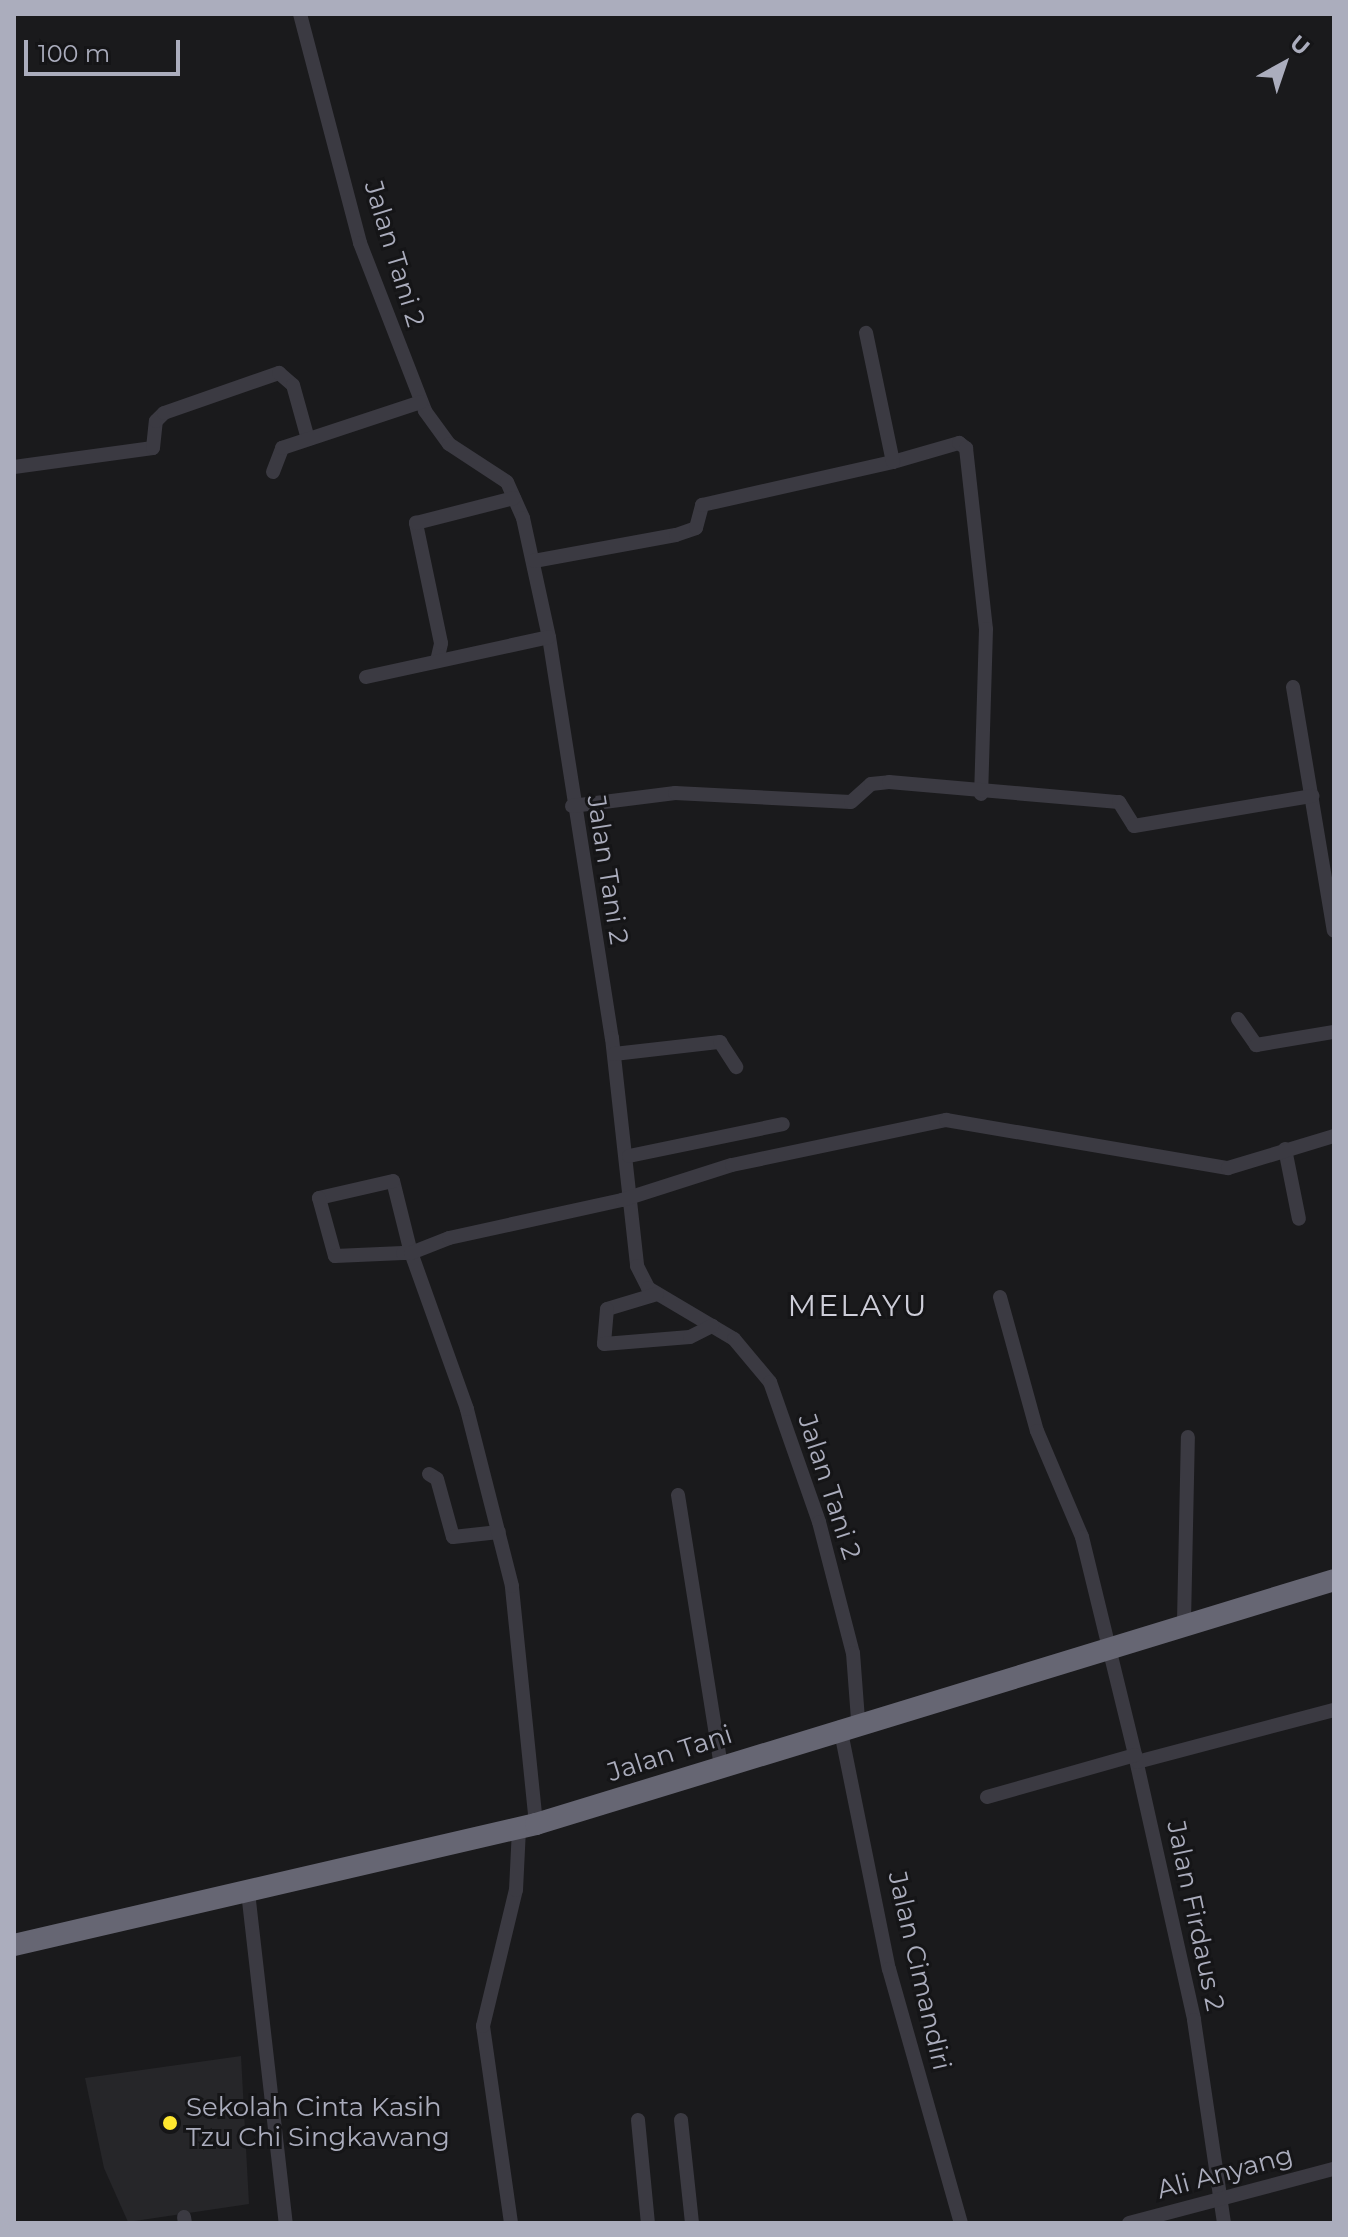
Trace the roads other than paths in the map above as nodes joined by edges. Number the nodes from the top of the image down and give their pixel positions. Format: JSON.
{"nodes":[{"id":1,"x":300,"y":14,"type":"edge"},
{"id":2,"x":866,"y":333,"type":"dead end"},
{"id":3,"x":421,"y":402,"type":"junction"},
{"id":4,"x":308,"y":439,"type":"junction"},
{"id":5,"x":893,"y":462,"type":"junction"},
{"id":6,"x":14,"y":467,"type":"edge"},
{"id":7,"x":273,"y":472,"type":"dead end"},
{"id":8,"x":514,"y":498,"type":"junction"},
{"id":9,"x":534,"y":561,"type":"junction"},
{"id":10,"x":549,"y":637,"type":"junction"},
{"id":11,"x":437,"y":661,"type":"junction"},
{"id":12,"x":366,"y":677,"type":"dead end"},
{"id":13,"x":1293,"y":687,"type":"dead end"},
{"id":14,"x":981,"y":794,"type":"junction"},
{"id":15,"x":1312,"y":796,"type":"junction"},
{"id":16,"x":572,"y":806,"type":"junction"},
{"id":17,"x":1334,"y":931,"type":"edge"},
{"id":18,"x":1238,"y":1019,"type":"dead end"},
{"id":19,"x":1334,"y":1032,"type":"edge"},
{"id":20,"x":614,"y":1054,"type":"junction"},
{"id":21,"x":736,"y":1067,"type":"dead end"},
{"id":22,"x":783,"y":1124,"type":"dead end"},
{"id":23,"x":1334,"y":1136,"type":"edge"},
{"id":24,"x":1285,"y":1149,"type":"junction"},
{"id":25,"x":629,"y":1156,"type":"junction"},
{"id":26,"x":634,"y":1196,"type":"junction"},
{"id":27,"x":1299,"y":1219,"type":"dead end"},
{"id":28,"x":411,"y":1253,"type":"junction"},
{"id":29,"x":657,"y":1294,"type":"junction"},
{"id":30,"x":1000,"y":1297,"type":"dead end"},
{"id":31,"x":712,"y":1326,"type":"junction"},
{"id":32,"x":1188,"y":1437,"type":"dead end"},
{"id":33,"x":429,"y":1474,"type":"dead end"},
{"id":34,"x":678,"y":1495,"type":"dead end"},
{"id":35,"x":499,"y":1532,"type":"junction"},
{"id":36,"x":1334,"y":1580,"type":"edge"},
{"id":37,"x":1184,"y":1622,"type":"junction"},
{"id":38,"x":1106,"y":1646,"type":"junction"},
{"id":39,"x":1334,"y":1710,"type":"edge"},
{"id":40,"x":849,"y":1724,"type":"junction"},
{"id":41,"x":1136,"y":1759,"type":"junction"},
{"id":42,"x":721,"y":1768,"type":"junction"},
{"id":43,"x":987,"y":1797,"type":"dead end"},
{"id":44,"x":527,"y":1826,"type":"junction"},
{"id":45,"x":248,"y":1892,"type":"junction"},
{"id":46,"x":14,"y":1945,"type":"edge"},
{"id":47,"x":638,"y":2120,"type":"dead end"},
{"id":48,"x":681,"y":2120,"type":"dead end"},
{"id":49,"x":1334,"y":2169,"type":"edge"},
{"id":50,"x":1220,"y":2200,"type":"junction"},
{"id":51,"x":286,"y":2223,"type":"edge"},
{"id":52,"x":511,"y":2223,"type":"edge"},
{"id":53,"x":648,"y":2223,"type":"edge"},
{"id":54,"x":692,"y":2223,"type":"edge"},
{"id":55,"x":961,"y":2223,"type":"edge"},
{"id":56,"x":1129,"y":2223,"type":"edge"},
{"id":57,"x":1224,"y":2223,"type":"edge"}],
"edges":[{"from":1,"to":3,"type":"street","name":"Jalan Tani 2"},
{"from":2,"to":5,"type":"street"},
{"from":3,"to":4,"type":"street"},
{"from":3,"to":8,"type":"street","name":"Jalan Tani 2"},
{"from":4,"to":6,"type":"street"},
{"from":4,"to":7,"type":"street"},
{"from":5,"to":9,"type":"street"},
{"from":5,"to":14,"type":"street"},
{"from":8,"to":9,"type":"street","name":"Jalan Tani 2"},
{"from":8,"to":11,"type":"street"},
{"from":9,"to":10,"type":"street","name":"Jalan Tani 2"},
{"from":10,"to":11,"type":"street"},
{"from":10,"to":16,"type":"street","name":"Jalan Tani 2"},
{"from":11,"to":12,"type":"street"},
{"from":13,"to":15,"type":"street"},
{"from":14,"to":15,"type":"street"},
{"from":14,"to":16,"type":"street"},
{"from":15,"to":17,"type":"street"},
{"from":16,"to":20,"type":"street","name":"Jalan Tani 2"},
{"from":18,"to":19,"type":"street"},
{"from":20,"to":21,"type":"street"},
{"from":20,"to":25,"type":"street","name":"Jalan Tani 2"},
{"from":22,"to":25,"type":"street"},
{"from":23,"to":24,"type":"street"},
{"from":24,"to":26,"type":"street"},
{"from":24,"to":27,"type":"street"},
{"from":25,"to":26,"type":"street","name":"Jalan Tani 2"},
{"from":26,"to":28,"type":"street"},
{"from":26,"to":29,"type":"street","name":"Jalan Tani 2"},
{"from":28,"to":28,"type":"street"},
{"from":28,"to":35,"type":"street"},
{"from":29,"to":31,"type":"street","name":"Jalan Tani 2"},
{"from":29,"to":31,"type":"street"},
{"from":30,"to":38,"type":"street","name":"Jalan Firdaus 2"},
{"from":31,"to":40,"type":"street","name":"Jalan Tani 2"},
{"from":32,"to":37,"type":"street"},
{"from":33,"to":35,"type":"street"},
{"from":34,"to":42,"type":"street"},
{"from":35,"to":44,"type":"street"},
{"from":36,"to":37,"type":"highway","name":"Jalan Tani"},
{"from":37,"to":38,"type":"highway","name":"Jalan Tani"},
{"from":38,"to":40,"type":"highway","name":"Jalan Tani"},
{"from":38,"to":41,"type":"street","name":"Jalan Firdaus 2"},
{"from":39,"to":41,"type":"street"},
{"from":40,"to":42,"type":"highway","name":"Jalan Tani"},
{"from":40,"to":55,"type":"street","name":"Jalan Cimandiri"},
{"from":41,"to":43,"type":"street"},
{"from":41,"to":50,"type":"street","name":"Jalan Firdaus 2"},
{"from":42,"to":44,"type":"highway","name":"Jalan Tani"},
{"from":44,"to":45,"type":"highway","name":"Jalan Tani"},
{"from":44,"to":52,"type":"street"},
{"from":45,"to":46,"type":"highway","name":"Jalan Tani"},
{"from":45,"to":51,"type":"street"},
{"from":47,"to":53,"type":"street"},
{"from":48,"to":54,"type":"street"},
{"from":49,"to":50,"type":"street","name":"Ali Anyang"},
{"from":50,"to":56,"type":"street","name":"Ali Anyang"},
{"from":50,"to":57,"type":"street","name":"Jalan Firdaus 2"}]}
